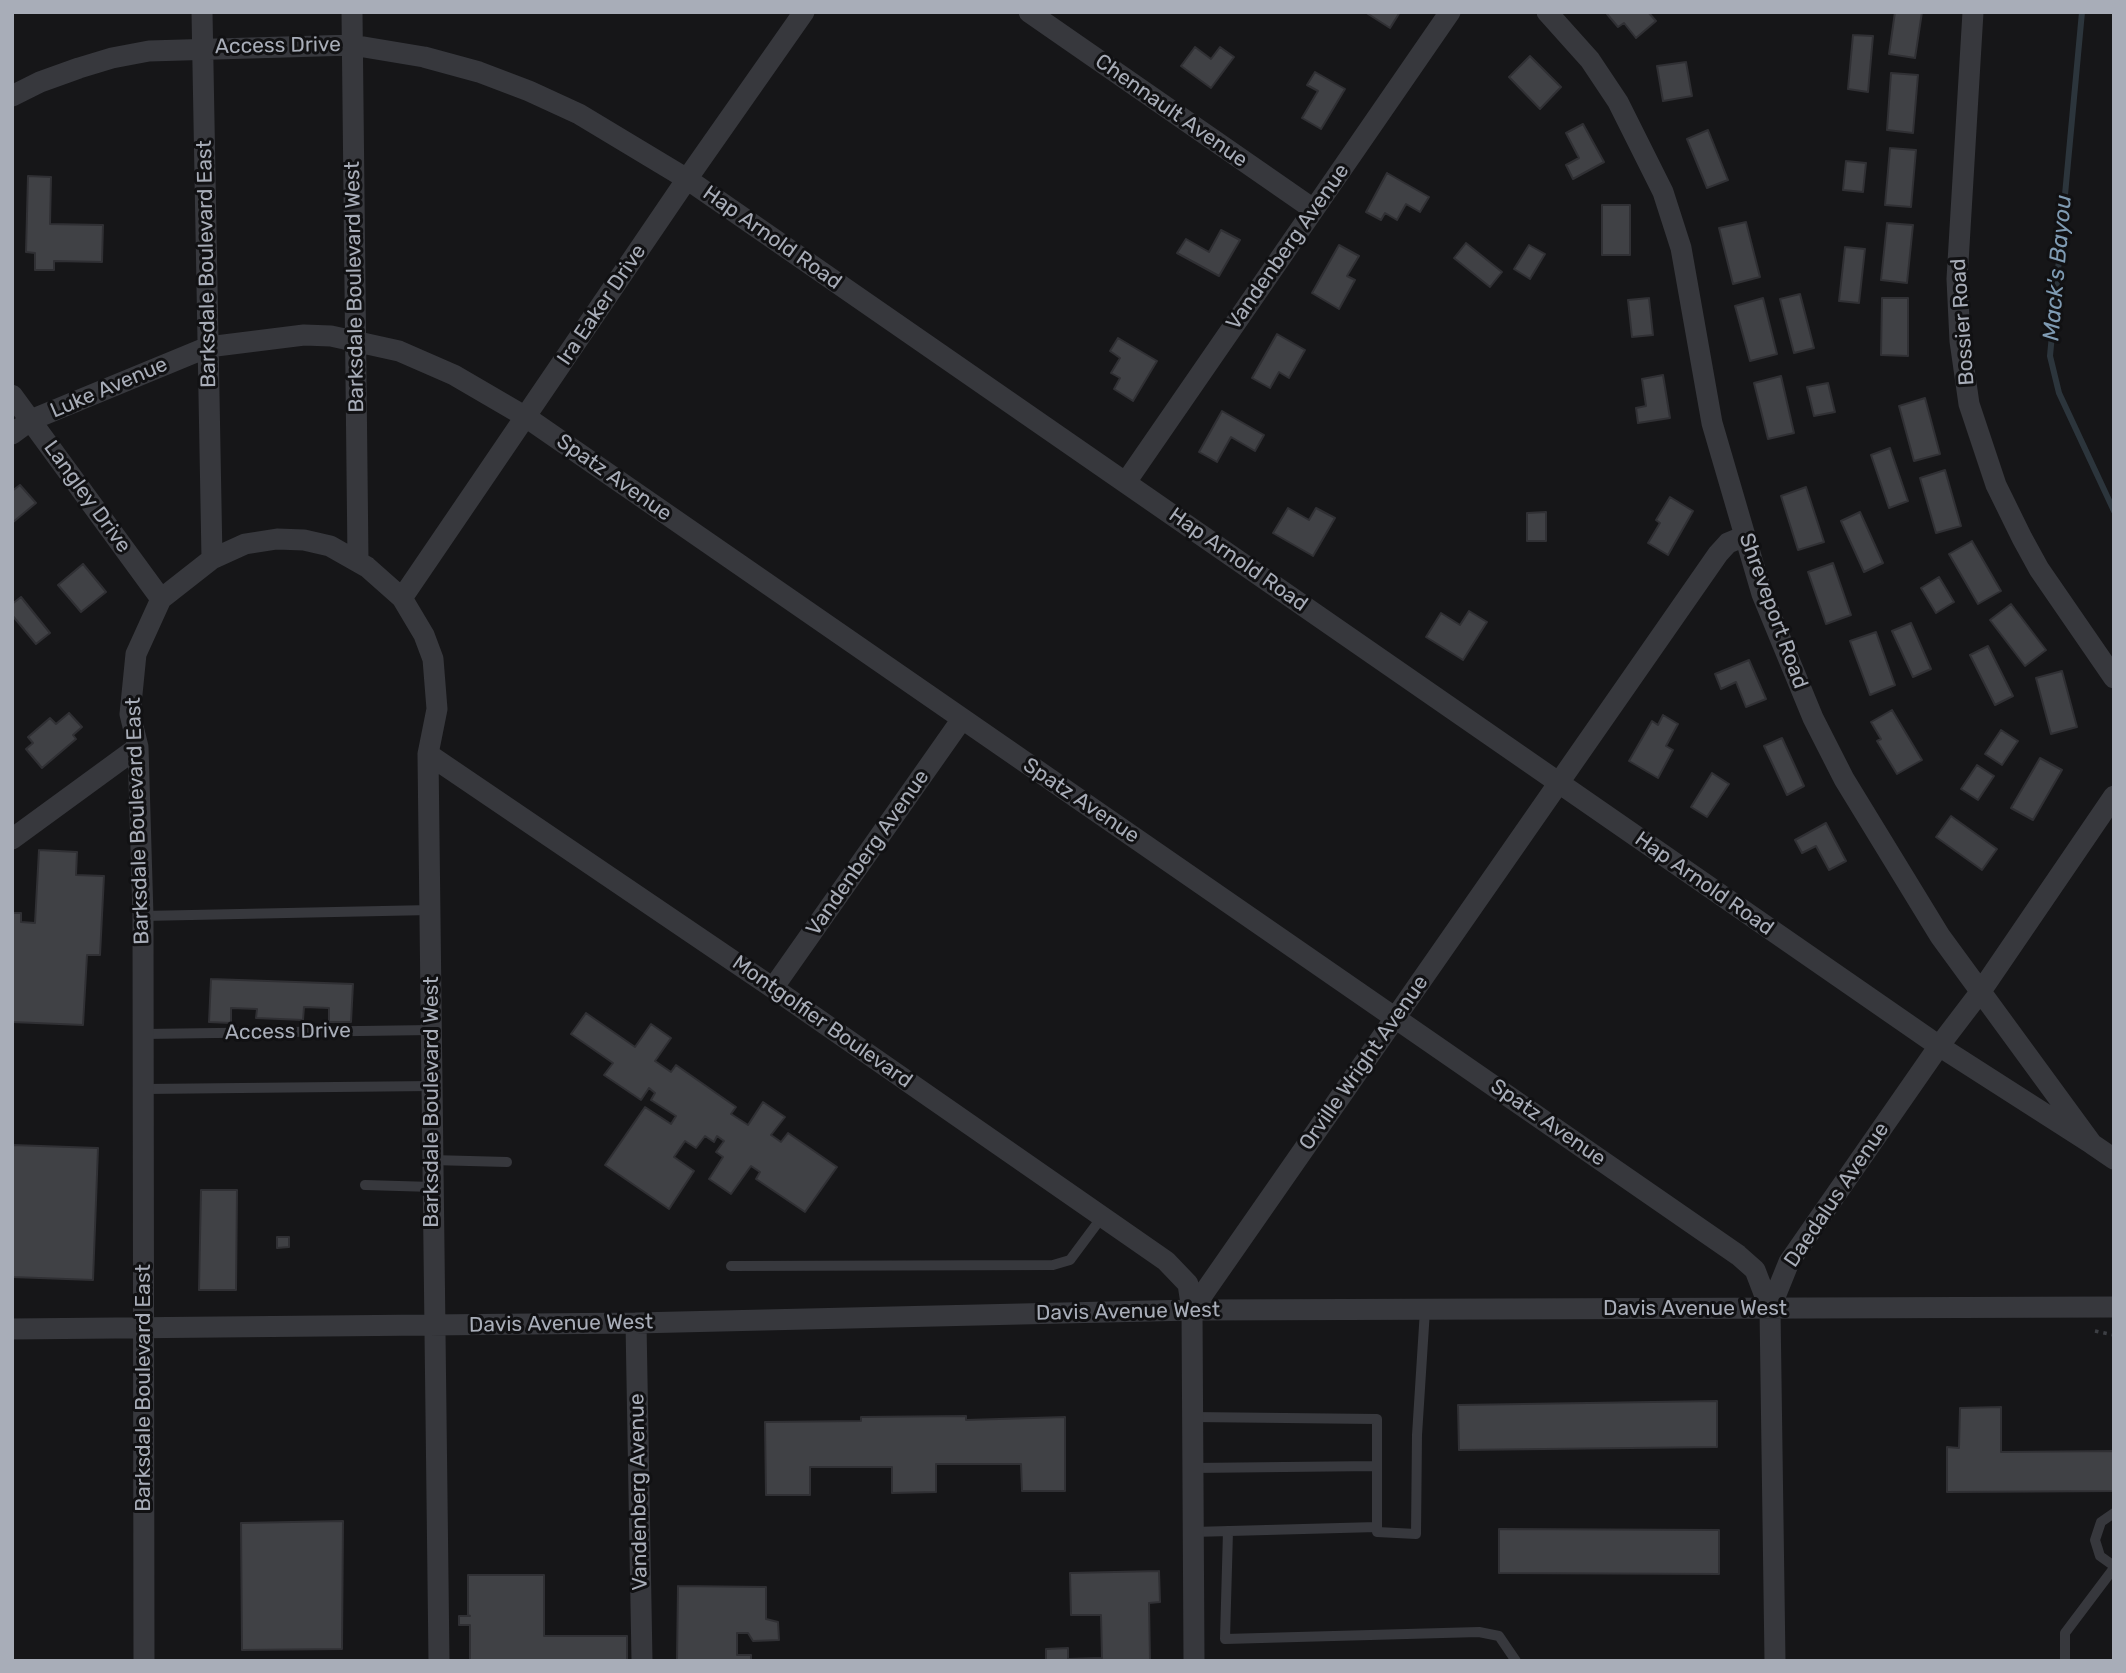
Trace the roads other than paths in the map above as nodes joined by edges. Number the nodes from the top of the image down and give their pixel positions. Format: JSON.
{"nodes":[{"id":1,"x":202,"y":12,"type":"edge"},
{"id":2,"x":352,"y":12,"type":"edge"},
{"id":3,"x":804,"y":12,"type":"edge"},
{"id":4,"x":1029,"y":12,"type":"edge"},
{"id":5,"x":1450,"y":12,"type":"edge"},
{"id":6,"x":1547,"y":12,"type":"edge"},
{"id":7,"x":1973,"y":12,"type":"edge"},
{"id":8,"x":352,"y":44,"type":"junction"},
{"id":9,"x":203,"y":48,"type":"junction"},
{"id":10,"x":12,"y":96,"type":"edge"},
{"id":11,"x":687,"y":179,"type":"junction"},
{"id":12,"x":1313,"y":209,"type":"junction"},
{"id":13,"x":355,"y":340,"type":"junction"},
{"id":14,"x":208,"y":347,"type":"junction"},
{"id":15,"x":12,"y":395,"type":"edge"},
{"id":16,"x":526,"y":417,"type":"junction"},
{"id":17,"x":31,"y":420,"type":"junction"},
{"id":18,"x":12,"y":434,"type":"edge"},
{"id":19,"x":1126,"y":482,"type":"junction"},
{"id":20,"x":1745,"y":536,"type":"junction"},
{"id":21,"x":212,"y":559,"type":"junction"},
{"id":22,"x":363,"y":564,"type":"junction"},
{"id":23,"x":402,"y":598,"type":"junction"},
{"id":24,"x":161,"y":599,"type":"junction"},
{"id":25,"x":2114,"y":678,"type":"edge"},
{"id":26,"x":962,"y":719,"type":"junction"},
{"id":27,"x":138,"y":747,"type":"junction"},
{"id":28,"x":428,"y":754,"type":"junction"},
{"id":29,"x":1559,"y":784,"type":"junction"},
{"id":30,"x":2114,"y":796,"type":"edge"},
{"id":31,"x":12,"y":839,"type":"edge"},
{"id":32,"x":431,"y":911,"type":"junction"},
{"id":33,"x":143,"y":916,"type":"junction"},
{"id":34,"x":773,"y":988,"type":"junction"},
{"id":35,"x":1981,"y":991,"type":"junction"},
{"id":36,"x":1396,"y":1017,"type":"junction"},
{"id":37,"x":432,"y":1030,"type":"junction"},
{"id":38,"x":144,"y":1034,"type":"junction"},
{"id":39,"x":1938,"y":1046,"type":"junction"},
{"id":40,"x":432,"y":1086,"type":"junction"},
{"id":41,"x":145,"y":1089,"type":"junction"},
{"id":42,"x":2092,"y":1144,"type":"junction"},
{"id":43,"x":2114,"y":1159,"type":"edge"},
{"id":44,"x":432,"y":1160,"type":"junction"},
{"id":45,"x":507,"y":1162,"type":"dead end"},
{"id":46,"x":365,"y":1185,"type":"dead end"},
{"id":47,"x":433,"y":1187,"type":"junction"},
{"id":48,"x":1102,"y":1217,"type":"junction"},
{"id":49,"x":731,"y":1266,"type":"dead end"},
{"id":50,"x":2114,"y":1307,"type":"edge"},
{"id":51,"x":1770,"y":1309,"type":"junction"},
{"id":52,"x":1192,"y":1310,"type":"junction"},
{"id":53,"x":1425,"y":1310,"type":"junction"},
{"id":54,"x":636,"y":1323,"type":"junction"},
{"id":55,"x":434,"y":1325,"type":"junction"},
{"id":56,"x":143,"y":1328,"type":"junction"},
{"id":57,"x":12,"y":1329,"type":"edge"},
{"id":58,"x":1192,"y":1418,"type":"junction"},
{"id":59,"x":1377,"y":1466,"type":"junction"},
{"id":60,"x":1192,"y":1468,"type":"junction"},
{"id":61,"x":2114,"y":1513,"type":"edge"},
{"id":62,"x":1377,"y":1527,"type":"junction"},
{"id":63,"x":1228,"y":1531,"type":"junction"},
{"id":64,"x":1193,"y":1532,"type":"junction"},
{"id":65,"x":2114,"y":1567,"type":"edge"},
{"id":66,"x":144,"y":1661,"type":"edge"},
{"id":67,"x":439,"y":1661,"type":"edge"},
{"id":68,"x":642,"y":1661,"type":"edge"},
{"id":69,"x":1194,"y":1661,"type":"edge"},
{"id":70,"x":1516,"y":1661,"type":"edge"},
{"id":71,"x":1775,"y":1661,"type":"edge"},
{"id":72,"x":2065,"y":1661,"type":"edge"}],
"edges":[{"from":1,"to":9,"type":"street","name":"Barksdale Boulevard East"},
{"from":2,"to":8,"type":"street","name":"Barksdale Boulevard West"},
{"from":3,"to":11,"type":"street","name":"Ira Eaker Drive"},
{"from":4,"to":12,"type":"street","name":"Chennault Avenue"},
{"from":5,"to":12,"type":"street","name":"Vandenberg Avenue"},
{"from":6,"to":20,"type":"street","name":"Shreveport Road"},
{"from":7,"to":25,"type":"street","name":"Bossier Road"},
{"from":8,"to":9,"type":"street","name":"Access Drive"},
{"from":8,"to":11,"type":"street","name":"Hap Arnold Road"},
{"from":8,"to":13,"type":"street","name":"Barksdale Boulevard West"},
{"from":9,"to":10,"type":"street","name":"Access Drive"},
{"from":9,"to":14,"type":"street","name":"Barksdale Boulevard East"},
{"from":11,"to":16,"type":"street","name":"Ira Eaker Drive"},
{"from":11,"to":19,"type":"street","name":"Hap Arnold Road"},
{"from":12,"to":19,"type":"street","name":"Vandenberg Avenue"},
{"from":13,"to":14,"type":"street"},
{"from":13,"to":16,"type":"street","name":"Spatz Avenue"},
{"from":13,"to":22,"type":"street","name":"Barksdale Boulevard West"},
{"from":14,"to":17,"type":"street","name":"Luke Avenue"},
{"from":14,"to":21,"type":"street","name":"Barksdale Boulevard East"},
{"from":15,"to":17,"type":"street","name":"Langley Drive"},
{"from":16,"to":23,"type":"street","name":"Ira Eaker Drive"},
{"from":16,"to":26,"type":"street","name":"Spatz Avenue"},
{"from":17,"to":18,"type":"street","name":"Luke Avenue"},
{"from":17,"to":24,"type":"street","name":"Langley Drive"},
{"from":19,"to":29,"type":"street","name":"Hap Arnold Road"},
{"from":20,"to":29,"type":"street","name":"Orville Wright Avenue"},
{"from":20,"to":35,"type":"street","name":"Shreveport Road"},
{"from":21,"to":22,"type":"street"},
{"from":21,"to":24,"type":"street","name":"Barksdale Boulevard East"},
{"from":22,"to":23,"type":"street","name":"Barksdale Boulevard West"},
{"from":23,"to":28,"type":"street","name":"Barksdale Boulevard West"},
{"from":24,"to":27,"type":"street","name":"Barksdale Boulevard East"},
{"from":26,"to":34,"type":"street","name":"Vandenberg Avenue"},
{"from":26,"to":36,"type":"street","name":"Spatz Avenue"},
{"from":27,"to":31,"type":"street"},
{"from":27,"to":33,"type":"street","name":"Barksdale Boulevard East"},
{"from":28,"to":32,"type":"street","name":"Barksdale Boulevard West"},
{"from":28,"to":34,"type":"street","name":"Montgolfier Boulevard"},
{"from":29,"to":36,"type":"street","name":"Orville Wright Avenue"},
{"from":29,"to":39,"type":"street","name":"Hap Arnold Road"},
{"from":30,"to":35,"type":"street","name":"Daedalus Avenue"},
{"from":32,"to":33,"type":"lane"},
{"from":32,"to":37,"type":"street","name":"Barksdale Boulevard West"},
{"from":33,"to":38,"type":"street","name":"Barksdale Boulevard East"},
{"from":34,"to":48,"type":"street","name":"Montgolfier Boulevard"},
{"from":35,"to":39,"type":"street","name":"Daedalus Avenue"},
{"from":35,"to":42,"type":"street","name":"Shreveport Road"},
{"from":36,"to":51,"type":"street","name":"Spatz Avenue"},
{"from":36,"to":52,"type":"street","name":"Orville Wright Avenue"},
{"from":37,"to":38,"type":"lane","name":"Access Drive"},
{"from":37,"to":40,"type":"street","name":"Barksdale Boulevard West"},
{"from":38,"to":41,"type":"street","name":"Barksdale Boulevard East"},
{"from":39,"to":42,"type":"street","name":"Hap Arnold Road"},
{"from":39,"to":51,"type":"street","name":"Daedalus Avenue"},
{"from":40,"to":41,"type":"lane"},
{"from":40,"to":44,"type":"street","name":"Barksdale Boulevard West"},
{"from":41,"to":56,"type":"street","name":"Barksdale Boulevard East"},
{"from":42,"to":43,"type":"street","name":"Shreveport Road"},
{"from":44,"to":45,"type":"lane"},
{"from":44,"to":47,"type":"street","name":"Barksdale Boulevard West"},
{"from":46,"to":47,"type":"lane"},
{"from":47,"to":55,"type":"street","name":"Barksdale Boulevard West"},
{"from":48,"to":49,"type":"lane"},
{"from":48,"to":52,"type":"street","name":"Montgolfier Boulevard"},
{"from":50,"to":51,"type":"street","name":"Davis Avenue West"},
{"from":51,"to":53,"type":"street","name":"Davis Avenue West"},
{"from":51,"to":71,"type":"street","name":"Daedalus Avenue"},
{"from":52,"to":53,"type":"street","name":"Davis Avenue West"},
{"from":52,"to":54,"type":"street","name":"Davis Avenue West"},
{"from":52,"to":58,"type":"street"},
{"from":53,"to":62,"type":"lane"},
{"from":54,"to":55,"type":"street","name":"Davis Avenue West"},
{"from":54,"to":68,"type":"street","name":"Vandenberg Avenue"},
{"from":55,"to":56,"type":"street","name":"Davis Avenue West"},
{"from":55,"to":67,"type":"street","name":"Barksdale Boulevard West"},
{"from":56,"to":57,"type":"street","name":"Davis Avenue West"},
{"from":56,"to":66,"type":"street","name":"Barksdale Boulevard East"},
{"from":58,"to":59,"type":"lane"},
{"from":58,"to":60,"type":"street"},
{"from":59,"to":60,"type":"lane"},
{"from":59,"to":62,"type":"lane"},
{"from":60,"to":64,"type":"street"},
{"from":61,"to":65,"type":"lane"},
{"from":62,"to":63,"type":"lane"},
{"from":63,"to":64,"type":"lane"},
{"from":63,"to":70,"type":"lane"},
{"from":64,"to":69,"type":"street"},
{"from":65,"to":72,"type":"lane"}]}
